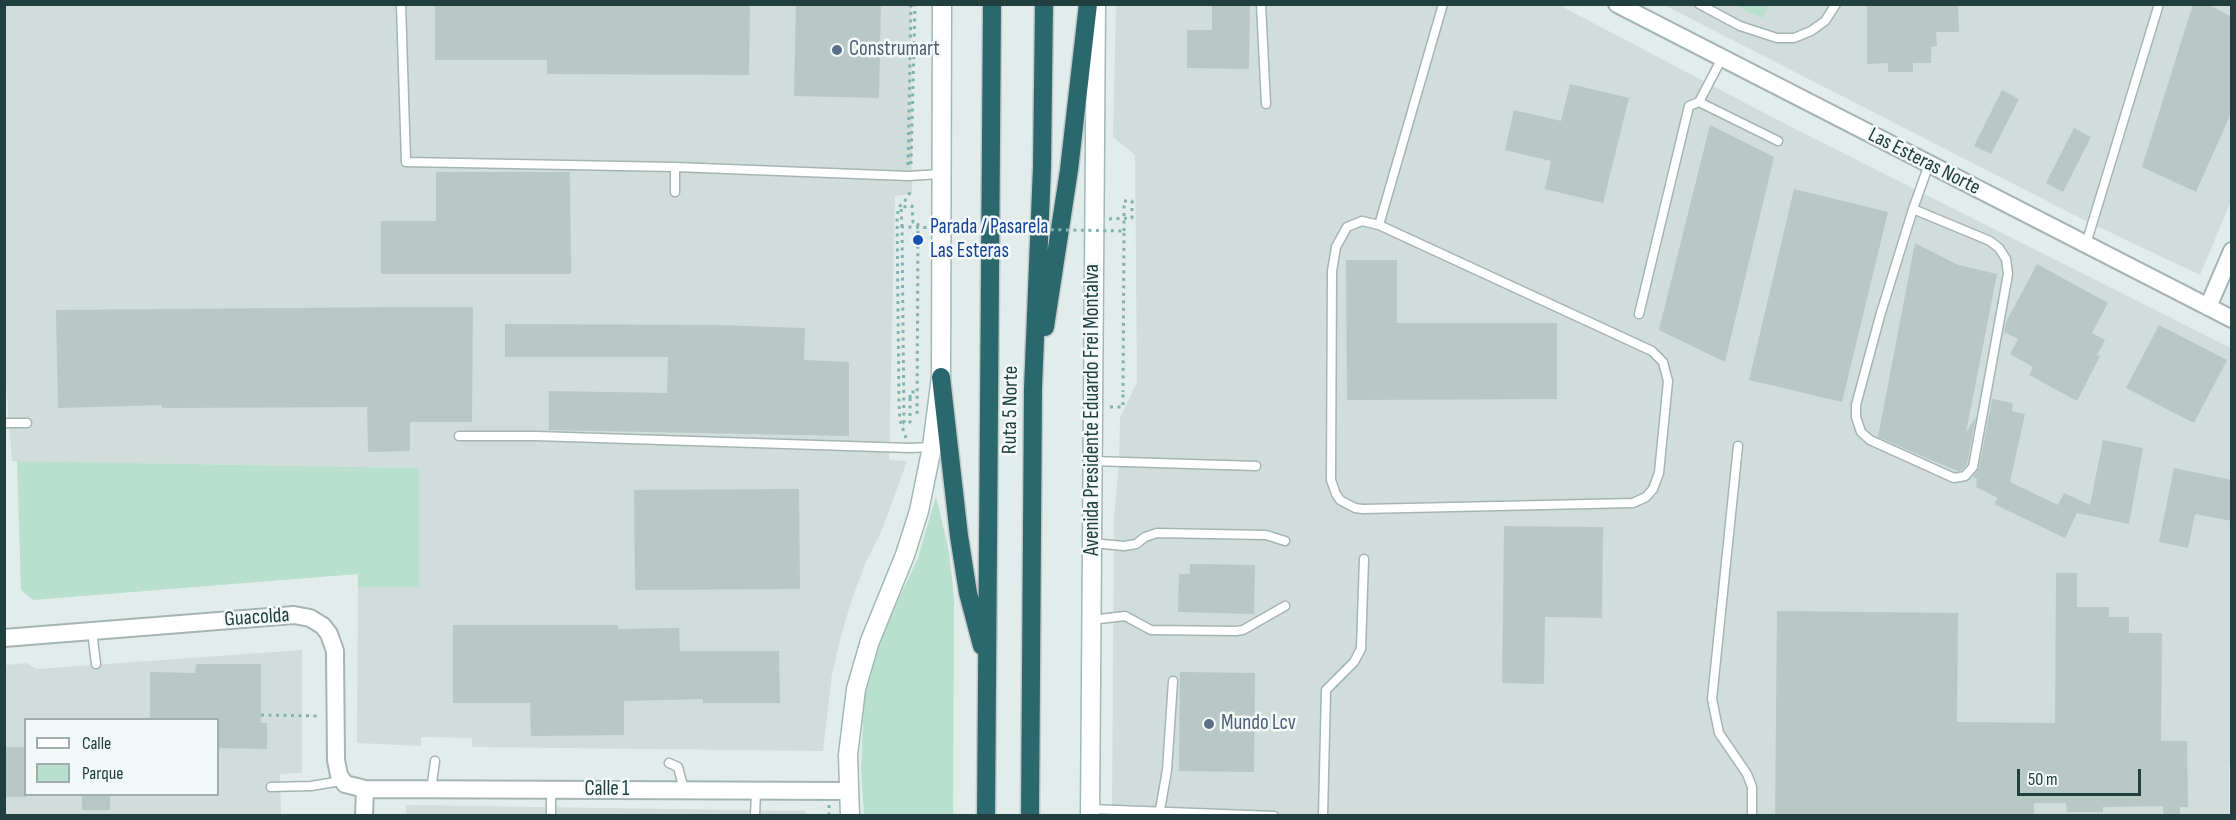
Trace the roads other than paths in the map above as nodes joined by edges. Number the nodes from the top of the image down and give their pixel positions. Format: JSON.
{"nodes":[{"id":1,"x":401,"y":4,"type":"edge"},
{"id":2,"x":942,"y":4,"type":"edge"},
{"id":3,"x":992,"y":4,"type":"edge"},
{"id":4,"x":1044,"y":4,"type":"edge"},
{"id":5,"x":1088,"y":4,"type":"edge"},
{"id":6,"x":1096,"y":4,"type":"edge"},
{"id":7,"x":1261,"y":4,"type":"edge"},
{"id":8,"x":1443,"y":4,"type":"edge"},
{"id":9,"x":1617,"y":4,"type":"edge"},
{"id":10,"x":1700,"y":4,"type":"edge"},
{"id":11,"x":1836,"y":4,"type":"edge"},
{"id":12,"x":2159,"y":4,"type":"edge"},
{"id":13,"x":1722,"y":58,"type":"junction"},
{"id":14,"x":1699,"y":102,"type":"junction"},
{"id":15,"x":1266,"y":104,"type":"dead end"},
{"id":16,"x":1778,"y":141,"type":"dead end"},
{"id":17,"x":1929,"y":164,"type":"junction"},
{"id":18,"x":675,"y":167,"type":"junction"},
{"id":19,"x":942,"y":174,"type":"junction"},
{"id":20,"x":675,"y":192,"type":"dead end"},
{"id":21,"x":1913,"y":209,"type":"junction"},
{"id":22,"x":1379,"y":225,"type":"junction"},
{"id":23,"x":2086,"y":244,"type":"junction"},
{"id":24,"x":2232,"y":251,"type":"edge"},
{"id":25,"x":2208,"y":307,"type":"junction"},
{"id":26,"x":1638,"y":314,"type":"dead end"},
{"id":27,"x":2232,"y":319,"type":"edge"},
{"id":28,"x":941,"y":377,"type":"junction"},
{"id":29,"x":1033,"y":388,"type":"junction"},
{"id":30,"x":4,"y":423,"type":"edge"},
{"id":31,"x":27,"y":423,"type":"dead end"},
{"id":32,"x":459,"y":436,"type":"dead end"},
{"id":33,"x":1738,"y":446,"type":"dead end"},
{"id":34,"x":932,"y":447,"type":"junction"},
{"id":35,"x":1092,"y":461,"type":"junction"},
{"id":36,"x":1256,"y":466,"type":"dead end"},
{"id":37,"x":1285,"y":542,"type":"dead end"},
{"id":38,"x":1092,"y":543,"type":"junction"},
{"id":39,"x":1364,"y":559,"type":"dead end"},
{"id":40,"x":1286,"y":606,"type":"dead end"},
{"id":41,"x":1091,"y":620,"type":"junction"},
{"id":42,"x":92,"y":631,"type":"junction"},
{"id":43,"x":4,"y":638,"type":"edge"},
{"id":44,"x":96,"y":663,"type":"dead end"},
{"id":45,"x":987,"y":665,"type":"junction"},
{"id":46,"x":1173,"y":681,"type":"dead end"},
{"id":47,"x":435,"y":761,"type":"dead end"},
{"id":48,"x":669,"y":763,"type":"dead end"},
{"id":49,"x":341,"y":781,"type":"junction"},
{"id":50,"x":271,"y":787,"type":"dead end"},
{"id":51,"x":365,"y":789,"type":"junction"},
{"id":52,"x":431,"y":790,"type":"junction"},
{"id":53,"x":551,"y":790,"type":"junction"},
{"id":54,"x":684,"y":791,"type":"junction"},
{"id":55,"x":756,"y":791,"type":"junction"},
{"id":56,"x":849,"y":792,"type":"junction"},
{"id":57,"x":1160,"y":810,"type":"junction"},
{"id":58,"x":1090,"y":812,"type":"edge"},
{"id":59,"x":1185,"y":814,"type":"edge"},
{"id":60,"x":364,"y":816,"type":"edge"},
{"id":61,"x":551,"y":816,"type":"edge"},
{"id":62,"x":755,"y":816,"type":"edge"},
{"id":63,"x":850,"y":816,"type":"edge"},
{"id":64,"x":987,"y":816,"type":"edge"},
{"id":65,"x":1030,"y":816,"type":"edge"},
{"id":66,"x":1274,"y":816,"type":"edge"},
{"id":67,"x":1323,"y":816,"type":"edge"},
{"id":68,"x":1752,"y":816,"type":"edge"}],
"edges":[{"from":1,"to":18,"type":"lane"},
{"from":2,"to":19,"type":"main road"},
{"from":3,"to":45,"type":"highway","name":"Ruta 5 Norte"},
{"from":4,"to":29,"type":"highway","name":"Ruta 5 Norte"},
{"from":5,"to":29,"type":"highway"},
{"from":6,"to":35,"type":"main road","name":"Avenida Presidente Eduardo Frei Montalva"},
{"from":7,"to":15,"type":"lane"},
{"from":8,"to":22,"type":"lane"},
{"from":9,"to":13,"type":"street","name":"Las Esteras Norte"},
{"from":10,"to":11,"type":"lane"},
{"from":12,"to":23,"type":"lane"},
{"from":13,"to":14,"type":"lane"},
{"from":13,"to":17,"type":"street","name":"Las Esteras Norte"},
{"from":14,"to":16,"type":"lane"},
{"from":14,"to":26,"type":"lane"},
{"from":17,"to":21,"type":"lane"},
{"from":17,"to":23,"type":"street","name":"Las Esteras Norte"},
{"from":18,"to":19,"type":"lane"},
{"from":18,"to":20,"type":"lane"},
{"from":19,"to":28,"type":"main road"},
{"from":21,"to":21,"type":"lane"},
{"from":22,"to":22,"type":"lane"},
{"from":23,"to":25,"type":"street","name":"Las Esteras Norte"},
{"from":24,"to":25,"type":"street"},
{"from":25,"to":27,"type":"street","name":"Las Esteras Norte"},
{"from":28,"to":34,"type":"main road"},
{"from":28,"to":45,"type":"highway"},
{"from":29,"to":65,"type":"highway","name":"Ruta 5 Norte"},
{"from":30,"to":31,"type":"lane"},
{"from":32,"to":34,"type":"lane"},
{"from":33,"to":68,"type":"lane"},
{"from":34,"to":56,"type":"main road"},
{"from":35,"to":36,"type":"lane"},
{"from":35,"to":38,"type":"main road","name":"Avenida Presidente Eduardo Frei Montalva"},
{"from":37,"to":38,"type":"lane"},
{"from":38,"to":41,"type":"main road","name":"Avenida Presidente Eduardo Frei Montalva"},
{"from":39,"to":67,"type":"lane"},
{"from":40,"to":41,"type":"lane"},
{"from":41,"to":58,"type":"main road","name":"Avenida Presidente Eduardo Frei Montalva"},
{"from":42,"to":43,"type":"street","name":"Guacolda"},
{"from":42,"to":44,"type":"lane"},
{"from":42,"to":49,"type":"street","name":"Guacolda"},
{"from":45,"to":64,"type":"highway","name":"Ruta 5 Norte"},
{"from":46,"to":57,"type":"lane"},
{"from":47,"to":52,"type":"lane"},
{"from":48,"to":54,"type":"lane"},
{"from":49,"to":50,"type":"lane"},
{"from":49,"to":51,"type":"street"},
{"from":51,"to":52,"type":"street","name":"Calle 1"},
{"from":51,"to":60,"type":"street"},
{"from":52,"to":53,"type":"street","name":"Calle 1"},
{"from":53,"to":54,"type":"street","name":"Calle 1"},
{"from":53,"to":61,"type":"lane"},
{"from":54,"to":55,"type":"street","name":"Calle 1"},
{"from":55,"to":56,"type":"street","name":"Calle 1"},
{"from":55,"to":62,"type":"lane"},
{"from":56,"to":63,"type":"main road"},
{"from":57,"to":58,"type":"lane"},
{"from":57,"to":59,"type":"lane"},
{"from":59,"to":66,"type":"lane"}]}
